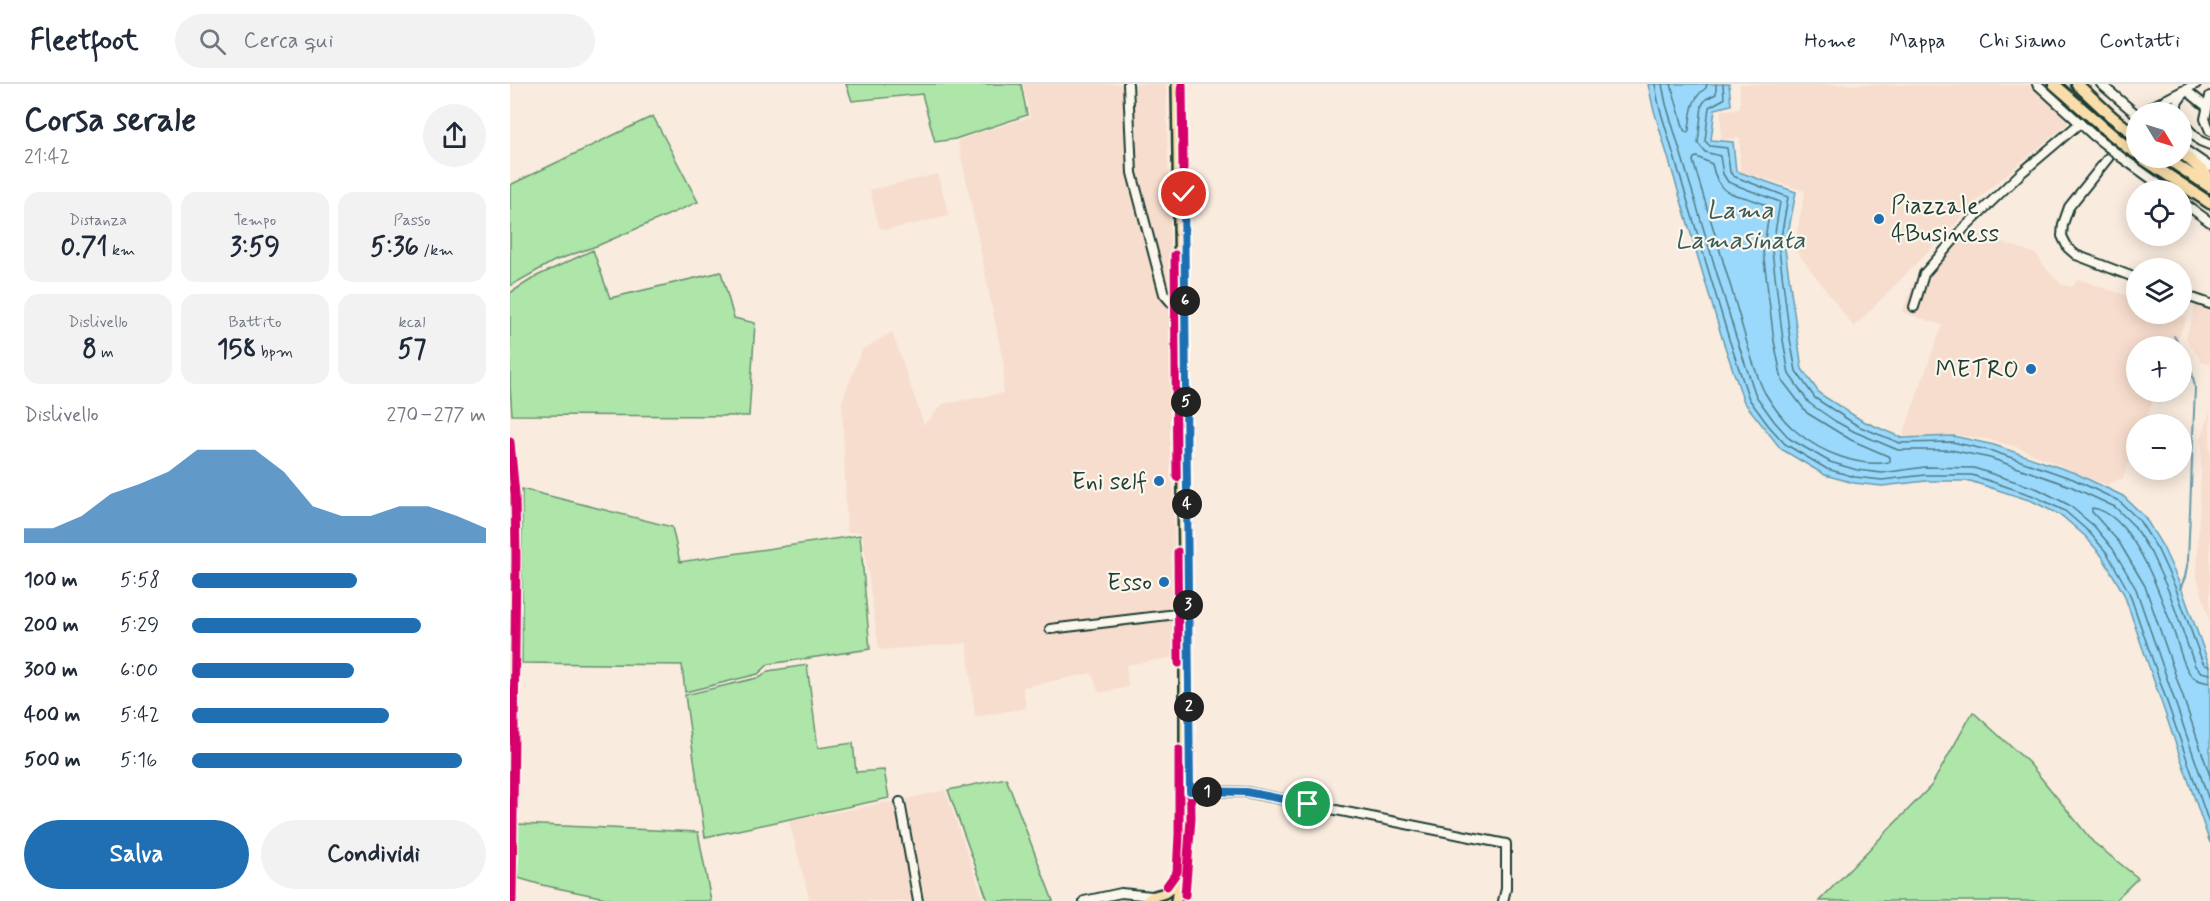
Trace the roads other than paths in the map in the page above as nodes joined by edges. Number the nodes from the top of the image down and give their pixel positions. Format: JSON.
{"nodes":[{"id":1,"x":1128,"y":84,"type":"edge"},
{"id":2,"x":1177,"y":84,"type":"edge"},
{"id":3,"x":2037,"y":84,"type":"edge"},
{"id":4,"x":2054,"y":84,"type":"edge"},
{"id":5,"x":2077,"y":84,"type":"edge"},
{"id":6,"x":2101,"y":84,"type":"edge"},
{"id":7,"x":2196,"y":84,"type":"edge"},
{"id":8,"x":2186,"y":90,"type":"junction"},
{"id":9,"x":2210,"y":96,"type":"edge"},
{"id":10,"x":2161,"y":102,"type":"edge"},
{"id":11,"x":2178,"y":102,"type":"edge"},
{"id":12,"x":2126,"y":105,"type":"edge"},
{"id":13,"x":2207,"y":107,"type":"junction"},
{"id":14,"x":2080,"y":123,"type":"junction"},
{"id":15,"x":2126,"y":128,"type":"edge"},
{"id":16,"x":2210,"y":131,"type":"edge"},
{"id":17,"x":2192,"y":134,"type":"edge"},
{"id":18,"x":2126,"y":136,"type":"edge"},
{"id":19,"x":2126,"y":145,"type":"edge"},
{"id":20,"x":2210,"y":145,"type":"edge"},
{"id":21,"x":2192,"y":155,"type":"edge"},
{"id":22,"x":2192,"y":162,"type":"edge"},
{"id":23,"x":2210,"y":167,"type":"edge"},
{"id":24,"x":2157,"y":168,"type":"edge"},
{"id":25,"x":2181,"y":168,"type":"edge"},
{"id":26,"x":2210,"y":178,"type":"edge"},
{"id":27,"x":2153,"y":180,"type":"edge"},
{"id":28,"x":2210,"y":187,"type":"edge"},
{"id":29,"x":2210,"y":203,"type":"edge"},
{"id":30,"x":2192,"y":209,"type":"edge"},
{"id":31,"x":2210,"y":222,"type":"edge"},
{"id":32,"x":2126,"y":274,"type":"edge"},
{"id":33,"x":2192,"y":297,"type":"edge"},
{"id":34,"x":2209,"y":302,"type":"edge"},
{"id":35,"x":1914,"y":307,"type":"dead end"},
{"id":36,"x":1180,"y":308,"type":"junction"},
{"id":37,"x":510,"y":442,"type":"edge"},
{"id":38,"x":1185,"y":613,"type":"junction"},
{"id":39,"x":1050,"y":629,"type":"dead end"},
{"id":40,"x":1185,"y":791,"type":"junction"},
{"id":41,"x":900,"y":802,"type":"dead end"},
{"id":42,"x":1180,"y":877,"type":"junction"},
{"id":43,"x":1128,"y":893,"type":"junction"},
{"id":44,"x":1115,"y":894,"type":"junction"},
{"id":45,"x":1154,"y":897,"type":"edge"},
{"id":46,"x":1089,"y":900,"type":"edge"},
{"id":47,"x":512,"y":901,"type":"edge"},
{"id":48,"x":918,"y":901,"type":"edge"},
{"id":49,"x":1108,"y":901,"type":"edge"},
{"id":50,"x":1138,"y":901,"type":"edge"},
{"id":51,"x":1174,"y":901,"type":"edge"},
{"id":52,"x":1503,"y":901,"type":"edge"}],
"edges":[{"from":1,"to":36,"type":"street"},
{"from":2,"to":36,"type":"main road"},
{"from":3,"to":14,"type":"street"},
{"from":4,"to":19,"type":"highway","bridge":true},
{"from":5,"to":15,"type":"highway","bridge":true},
{"from":6,"to":12,"type":"street"},
{"from":7,"to":8,"type":"street"},
{"from":8,"to":10,"type":"street"},
{"from":8,"to":11,"type":"street"},
{"from":8,"to":13,"type":"street"},
{"from":9,"to":13,"type":"street"},
{"from":13,"to":16,"type":"street"},
{"from":14,"to":27,"type":"street","bridge":true},
{"from":14,"to":35,"type":"street"},
{"from":17,"to":20,"type":"street"},
{"from":18,"to":32,"type":"street"},
{"from":21,"to":23,"type":"street"},
{"from":22,"to":26,"type":"highway"},
{"from":24,"to":29,"type":"highway"},
{"from":25,"to":28,"type":"highway"},
{"from":30,"to":31,"type":"street"},
{"from":33,"to":34,"type":"street"},
{"from":36,"to":38,"type":"main road"},
{"from":37,"to":47,"type":"street"},
{"from":38,"to":39,"type":"street"},
{"from":38,"to":40,"type":"main road"},
{"from":40,"to":42,"type":"main road"},
{"from":40,"to":52,"type":"street"},
{"from":41,"to":48,"type":"street"},
{"from":42,"to":45,"type":"main road"},
{"from":42,"to":51,"type":"main road"},
{"from":43,"to":44,"type":"street"},
{"from":43,"to":45,"type":"street"},
{"from":43,"to":50,"type":"street"},
{"from":44,"to":46,"type":"street"},
{"from":44,"to":49,"type":"street"},
{"from":45,"to":51,"type":"main road"}]}
